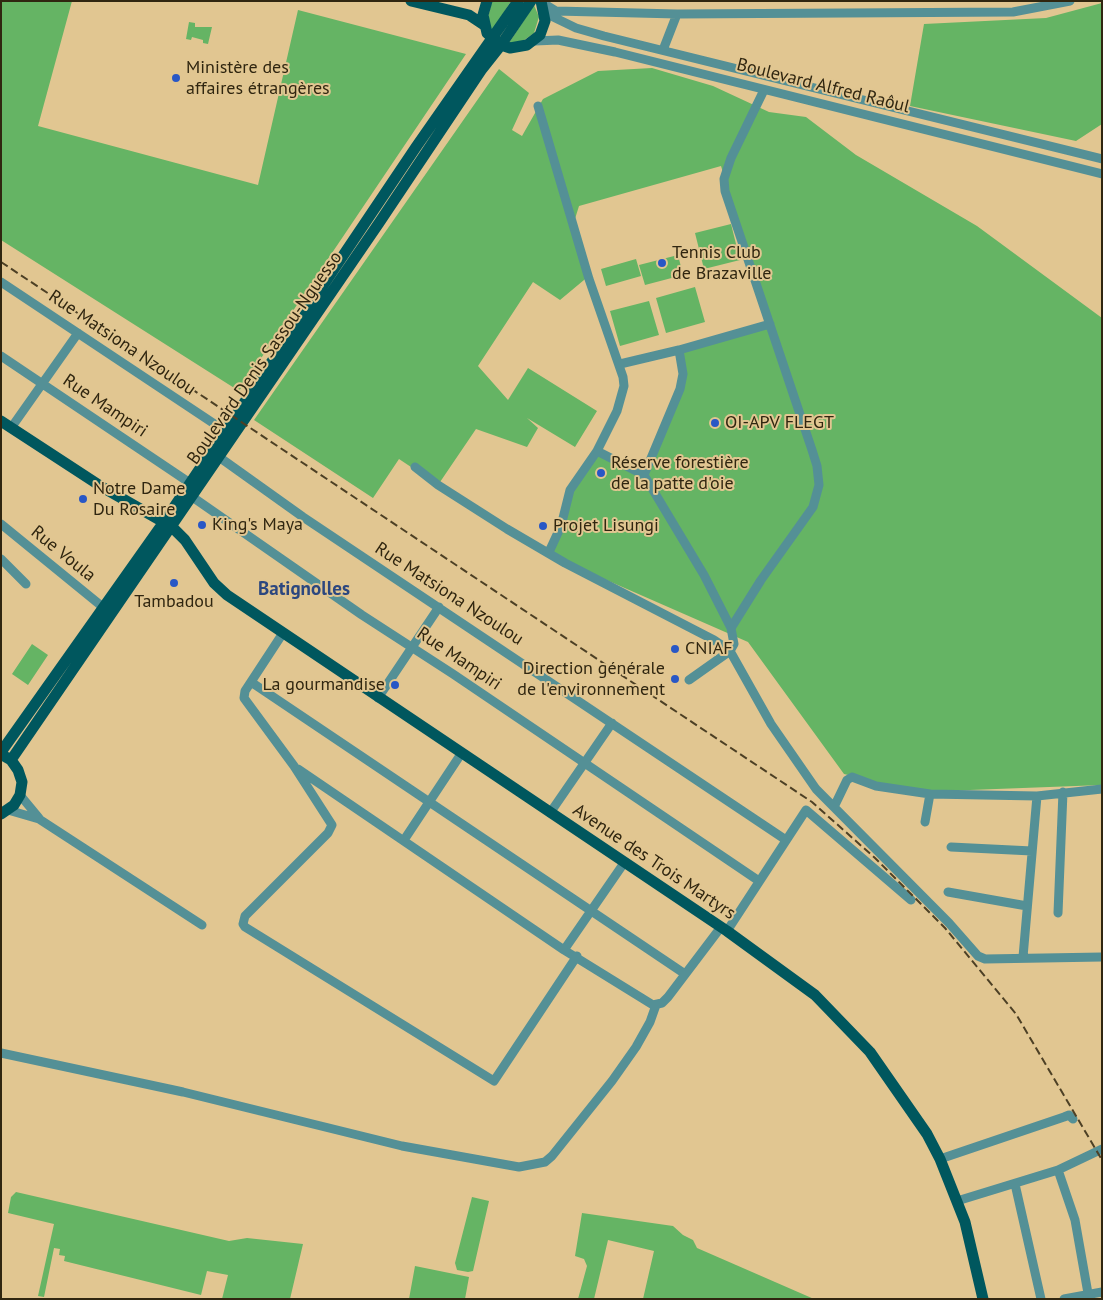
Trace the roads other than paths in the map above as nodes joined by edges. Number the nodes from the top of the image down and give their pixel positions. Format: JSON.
{"nodes":[{"id":1,"x":411,"y":1,"type":"edge"},
{"id":2,"x":487,"y":1,"type":"edge"},
{"id":3,"x":518,"y":1,"type":"edge"},
{"id":4,"x":1070,"y":1,"type":"edge"},
{"id":5,"x":540,"y":5,"type":"edge"},
{"id":6,"x":579,"y":12,"type":"junction"},
{"id":7,"x":677,"y":14,"type":"junction"},
{"id":8,"x":559,"y":20,"type":"junction"},
{"id":9,"x":484,"y":25,"type":"junction"},
{"id":10,"x":537,"y":38,"type":"junction"},
{"id":11,"x":497,"y":42,"type":"junction"},
{"id":12,"x":663,"y":50,"type":"junction"},
{"id":13,"x":764,"y":90,"type":"junction"},
{"id":14,"x":538,"y":106,"type":"dead end"},
{"id":15,"x":1102,"y":158,"type":"edge"},
{"id":16,"x":1102,"y":174,"type":"edge"},
{"id":17,"x":1,"y":282,"type":"edge"},
{"id":18,"x":770,"y":324,"type":"junction"},
{"id":19,"x":78,"y":332,"type":"junction"},
{"id":20,"x":680,"y":350,"type":"junction"},
{"id":21,"x":1,"y":356,"type":"edge"},
{"id":22,"x":620,"y":364,"type":"junction"},
{"id":23,"x":42,"y":383,"type":"junction"},
{"id":24,"x":1,"y":422,"type":"edge"},
{"id":25,"x":11,"y":428,"type":"junction"},
{"id":26,"x":224,"y":431,"type":"junction"},
{"id":27,"x":597,"y":450,"type":"junction"},
{"id":28,"x":219,"y":457,"type":"junction"},
{"id":29,"x":414,"y":467,"type":"dead end"},
{"id":30,"x":644,"y":475,"type":"junction"},
{"id":31,"x":190,"y":483,"type":"junction"},
{"id":32,"x":191,"y":496,"type":"junction"},
{"id":33,"x":180,"y":514,"type":"junction"},
{"id":34,"x":1,"y":524,"type":"edge"},
{"id":35,"x":166,"y":526,"type":"junction"},
{"id":36,"x":188,"y":544,"type":"junction"},
{"id":37,"x":548,"y":552,"type":"junction"},
{"id":38,"x":1,"y":559,"type":"edge"},
{"id":39,"x":26,"y":584,"type":"dead end"},
{"id":40,"x":439,"y":607,"type":"junction"},
{"id":41,"x":104,"y":608,"type":"junction"},
{"id":42,"x":731,"y":628,"type":"junction"},
{"id":43,"x":283,"y":633,"type":"junction"},
{"id":44,"x":412,"y":647,"type":"junction"},
{"id":45,"x":730,"y":651,"type":"junction"},
{"id":46,"x":689,"y":680,"type":"dead end"},
{"id":47,"x":251,"y":682,"type":"junction"},
{"id":48,"x":378,"y":698,"type":"junction"},
{"id":49,"x":612,"y":723,"type":"junction"},
{"id":50,"x":461,"y":754,"type":"junction"},
{"id":51,"x":4,"y":756,"type":"edge"},
{"id":52,"x":584,"y":764,"type":"junction"},
{"id":53,"x":294,"y":766,"type":"junction"},
{"id":54,"x":1102,"y":788,"type":"edge"},
{"id":55,"x":1063,"y":792,"type":"junction"},
{"id":56,"x":20,"y":794,"type":"junction"},
{"id":57,"x":930,"y":794,"type":"junction"},
{"id":58,"x":1038,"y":796,"type":"junction"},
{"id":59,"x":430,"y":801,"type":"junction"},
{"id":60,"x":834,"y":807,"type":"junction"},
{"id":61,"x":5,"y":812,"type":"edge"},
{"id":62,"x":550,"y":814,"type":"junction"},
{"id":63,"x":39,"y":819,"type":"junction"},
{"id":64,"x":926,"y":822,"type":"dead end"},
{"id":65,"x":404,"y":840,"type":"junction"},
{"id":66,"x":786,"y":840,"type":"junction"},
{"id":67,"x":952,"y":847,"type":"dead end"},
{"id":68,"x":1032,"y":851,"type":"junction"},
{"id":69,"x":624,"y":863,"type":"junction"},
{"id":70,"x":760,"y":881,"type":"junction"},
{"id":71,"x":948,"y":892,"type":"dead end"},
{"id":72,"x":911,"y":900,"type":"dead end"},
{"id":73,"x":1027,"y":906,"type":"junction"},
{"id":74,"x":592,"y":910,"type":"junction"},
{"id":75,"x":1058,"y":913,"type":"dead end"},
{"id":76,"x":202,"y":925,"type":"dead end"},
{"id":77,"x":724,"y":929,"type":"junction"},
{"id":78,"x":564,"y":950,"type":"junction"},
{"id":79,"x":577,"y":956,"type":"junction"},
{"id":80,"x":1023,"y":957,"type":"junction"},
{"id":81,"x":1102,"y":957,"type":"edge"},
{"id":82,"x":685,"y":974,"type":"junction"},
{"id":83,"x":656,"y":1005,"type":"junction"},
{"id":84,"x":1,"y":1053,"type":"edge"},
{"id":85,"x":1073,"y":1119,"type":"dead end"},
{"id":86,"x":1102,"y":1149,"type":"edge"},
{"id":87,"x":940,"y":1159,"type":"junction"},
{"id":88,"x":1058,"y":1170,"type":"junction"},
{"id":89,"x":1015,"y":1184,"type":"junction"},
{"id":90,"x":957,"y":1201,"type":"junction"},
{"id":91,"x":1102,"y":1292,"type":"edge"},
{"id":92,"x":1088,"y":1297,"type":"edge"},
{"id":93,"x":983,"y":1299,"type":"edge"},
{"id":94,"x":1041,"y":1299,"type":"edge"},
{"id":95,"x":1064,"y":1299,"type":"edge"}],
"edges":[{"from":1,"to":9,"type":"main road"},
{"from":2,"to":9,"type":"main road"},
{"from":3,"to":11,"type":"main road","name":"Boulevard Denis Sassou-Nguesso"},
{"from":4,"to":7,"type":"street"},
{"from":5,"to":6,"type":"street"},
{"from":5,"to":8,"type":"street","name":"Boulevard Alfred Raôul"},
{"from":5,"to":10,"type":"main road"},
{"from":5,"to":11,"type":"main road","name":"Boulevard Denis Sassou-Nguesso"},
{"from":6,"to":7,"type":"street"},
{"from":6,"to":8,"type":"street"},
{"from":7,"to":12,"type":"street"},
{"from":8,"to":10,"type":"street"},
{"from":8,"to":12,"type":"street","name":"Boulevard Alfred Raôul"},
{"from":9,"to":11,"type":"main road"},
{"from":10,"to":11,"type":"main road"},
{"from":10,"to":13,"type":"street","name":"Boulevard Alfred Raôul"},
{"from":11,"to":26,"type":"main road","name":"Boulevard Denis Sassou-Nguesso"},
{"from":11,"to":28,"type":"main road","name":"Boulevard Denis Sassou-Nguesso"},
{"from":12,"to":15,"type":"street","name":"Boulevard Alfred Raôul"},
{"from":13,"to":16,"type":"street","name":"Boulevard Alfred Raôul"},
{"from":13,"to":18,"type":"street"},
{"from":14,"to":22,"type":"street"},
{"from":17,"to":19,"type":"street","name":"Rue Matsiona Nzoulou"},
{"from":18,"to":20,"type":"street"},
{"from":18,"to":42,"type":"street"},
{"from":19,"to":23,"type":"street"},
{"from":19,"to":26,"type":"street","name":"Rue Matsiona Nzoulou"},
{"from":20,"to":22,"type":"street"},
{"from":20,"to":30,"type":"street"},
{"from":21,"to":23,"type":"street","name":"Rue Mampiri"},
{"from":22,"to":27,"type":"street"},
{"from":23,"to":25,"type":"street"},
{"from":23,"to":31,"type":"street","name":"Rue Mampiri"},
{"from":24,"to":25,"type":"main road","name":"Avenue des Trois Martyrs"},
{"from":25,"to":35,"type":"main road","name":"Avenue des Trois Martyrs"},
{"from":26,"to":31,"type":"main road","name":"Boulevard Denis Sassou-Nguesso"},
{"from":27,"to":30,"type":"street"},
{"from":27,"to":37,"type":"street"},
{"from":28,"to":32,"type":"main road","name":"Boulevard Denis Sassou-Nguesso"},
{"from":28,"to":40,"type":"street","name":"Rue Matsiona Nzoulou"},
{"from":29,"to":37,"type":"street"},
{"from":30,"to":42,"type":"street"},
{"from":31,"to":35,"type":"main road","name":"Boulevard Denis Sassou-Nguesso"},
{"from":32,"to":33,"type":"main road","name":"Boulevard Denis Sassou-Nguesso"},
{"from":32,"to":44,"type":"street","name":"Rue Mampiri"},
{"from":33,"to":35,"type":"main road","name":"Boulevard Denis Sassou-Nguesso"},
{"from":33,"to":36,"type":"main road"},
{"from":34,"to":41,"type":"street","name":"Rue Voula"},
{"from":35,"to":36,"type":"main road","name":"Avenue des Trois Martyrs"},
{"from":35,"to":41,"type":"main road","name":"Boulevard Denis Sassou-Nguesso"},
{"from":35,"to":51,"type":"main road","name":"Boulevard Denis Sassou-Nguesso"},
{"from":36,"to":43,"type":"main road","name":"Avenue des Trois Martyrs"},
{"from":37,"to":45,"type":"street"},
{"from":38,"to":39,"type":"street"},
{"from":40,"to":44,"type":"street"},
{"from":40,"to":49,"type":"street","name":"Rue Matsiona Nzoulou"},
{"from":41,"to":51,"type":"main road","name":"Boulevard Denis Sassou-Nguesso"},
{"from":42,"to":45,"type":"street"},
{"from":43,"to":47,"type":"street"},
{"from":43,"to":48,"type":"main road","name":"Avenue des Trois Martyrs"},
{"from":44,"to":48,"type":"street"},
{"from":44,"to":52,"type":"street","name":"Rue Mampiri"},
{"from":45,"to":46,"type":"street"},
{"from":45,"to":60,"type":"street"},
{"from":47,"to":53,"type":"street"},
{"from":47,"to":59,"type":"street"},
{"from":48,"to":50,"type":"main road","name":"Avenue des Trois Martyrs"},
{"from":49,"to":52,"type":"street"},
{"from":49,"to":66,"type":"street","name":"Rue Matsiona Nzoulou"},
{"from":50,"to":59,"type":"street"},
{"from":50,"to":62,"type":"main road","name":"Avenue des Trois Martyrs"},
{"from":51,"to":56,"type":"main road"},
{"from":52,"to":62,"type":"street"},
{"from":52,"to":70,"type":"street","name":"Rue Mampiri"},
{"from":53,"to":65,"type":"street"},
{"from":53,"to":79,"type":"street"},
{"from":54,"to":55,"type":"street"},
{"from":55,"to":58,"type":"street"},
{"from":55,"to":75,"type":"street"},
{"from":56,"to":61,"type":"main road"},
{"from":56,"to":63,"type":"street"},
{"from":57,"to":58,"type":"street"},
{"from":57,"to":60,"type":"street"},
{"from":57,"to":64,"type":"street"},
{"from":58,"to":68,"type":"street"},
{"from":59,"to":65,"type":"street"},
{"from":59,"to":74,"type":"street"},
{"from":60,"to":80,"type":"street"},
{"from":61,"to":63,"type":"street"},
{"from":62,"to":69,"type":"main road","name":"Avenue des Trois Martyrs"},
{"from":63,"to":76,"type":"street"},
{"from":65,"to":78,"type":"street"},
{"from":66,"to":70,"type":"street"},
{"from":66,"to":72,"type":"street"},
{"from":67,"to":68,"type":"street"},
{"from":68,"to":73,"type":"street"},
{"from":69,"to":74,"type":"street"},
{"from":69,"to":77,"type":"main road","name":"Avenue des Trois Martyrs"},
{"from":70,"to":77,"type":"street"},
{"from":71,"to":73,"type":"street"},
{"from":73,"to":80,"type":"street"},
{"from":74,"to":78,"type":"street"},
{"from":74,"to":82,"type":"street"},
{"from":77,"to":82,"type":"street"},
{"from":77,"to":87,"type":"main road","name":"Avenue des Trois Martyrs"},
{"from":78,"to":79,"type":"street"},
{"from":79,"to":83,"type":"street"},
{"from":80,"to":81,"type":"street"},
{"from":82,"to":83,"type":"street"},
{"from":83,"to":84,"type":"street"},
{"from":85,"to":87,"type":"street"},
{"from":86,"to":88,"type":"street"},
{"from":87,"to":90,"type":"main road","name":"Avenue des Trois Martyrs"},
{"from":88,"to":89,"type":"street"},
{"from":88,"to":92,"type":"street"},
{"from":89,"to":90,"type":"street"},
{"from":89,"to":94,"type":"street"},
{"from":90,"to":93,"type":"main road","name":"Avenue des Trois Martyrs"},
{"from":91,"to":92,"type":"street"},
{"from":92,"to":95,"type":"street"}]}
